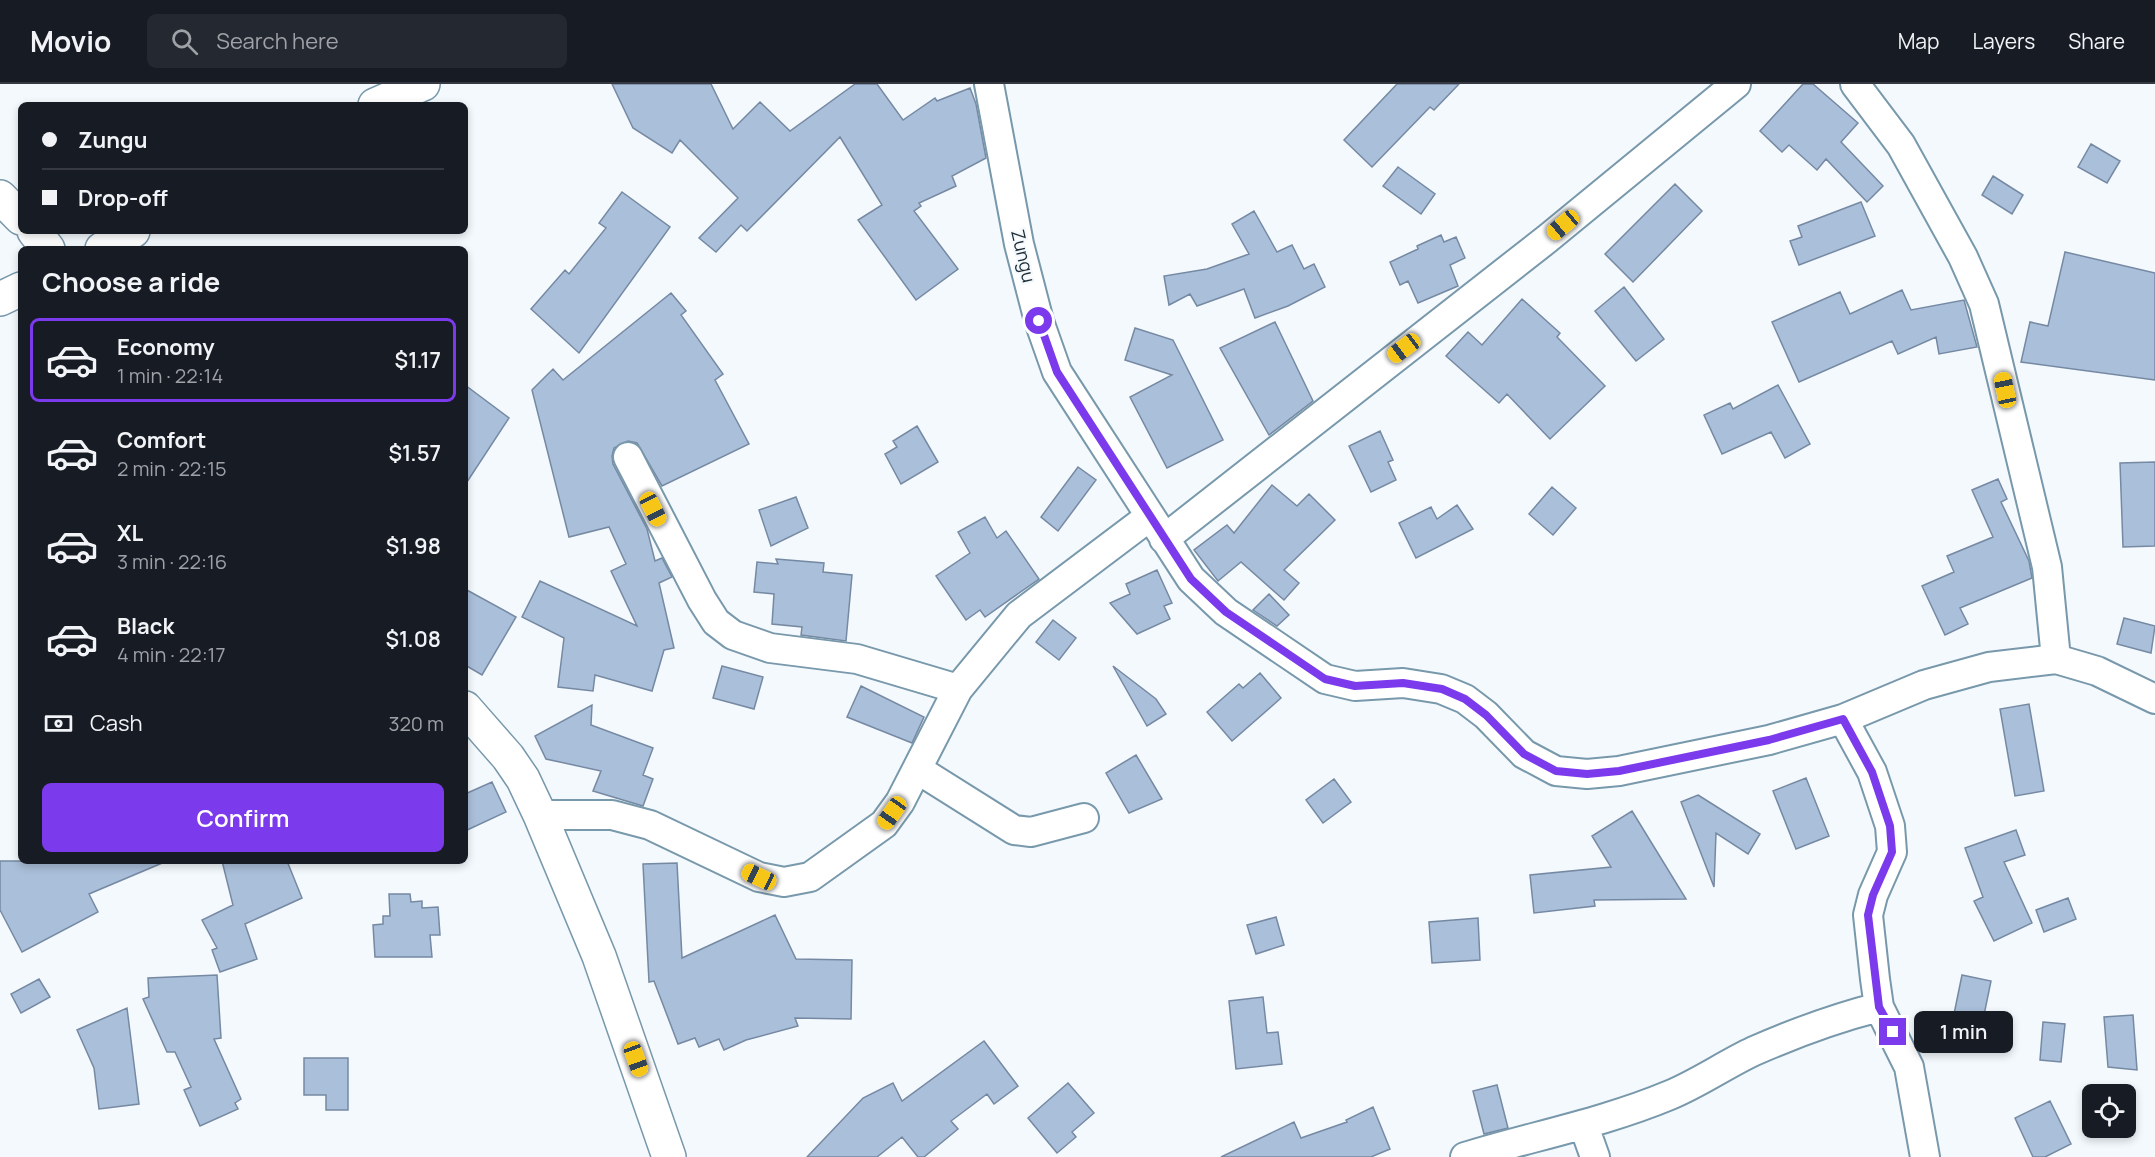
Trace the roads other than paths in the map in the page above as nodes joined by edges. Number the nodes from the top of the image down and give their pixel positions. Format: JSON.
{"nodes":[{"id":1,"x":423,"y":84,"type":"edge"},
{"id":2,"x":989,"y":84,"type":"edge"},
{"id":3,"x":1736,"y":84,"type":"edge"},
{"id":4,"x":1855,"y":84,"type":"edge"},
{"id":5,"x":382,"y":102,"type":"edge"},
{"id":6,"x":0,"y":197,"type":"edge"},
{"id":7,"x":18,"y":215,"type":"edge"},
{"id":8,"x":36,"y":234,"type":"edge"},
{"id":9,"x":128,"y":234,"type":"edge"},
{"id":10,"x":46,"y":246,"type":"edge"},
{"id":11,"x":107,"y":246,"type":"edge"},
{"id":12,"x":18,"y":291,"type":"edge"},
{"id":13,"x":0,"y":299,"type":"edge"},
{"id":14,"x":628,"y":457,"type":"dead end"},
{"id":15,"x":1157,"y":528,"type":"junction"},
{"id":16,"x":2056,"y":659,"type":"junction"},
{"id":17,"x":958,"y":689,"type":"junction"},
{"id":18,"x":2155,"y":699,"type":"edge"},
{"id":19,"x":468,"y":712,"type":"edge"},
{"id":20,"x":1843,"y":719,"type":"junction"},
{"id":21,"x":916,"y":769,"type":"junction"},
{"id":22,"x":540,"y":814,"type":"junction"},
{"id":23,"x":1084,"y":818,"type":"dead end"},
{"id":24,"x":1879,"y":1007,"type":"junction"},
{"id":25,"x":1584,"y":1126,"type":"junction"},
{"id":26,"x":669,"y":1157,"type":"edge"},
{"id":27,"x":1465,"y":1157,"type":"edge"},
{"id":28,"x":1595,"y":1157,"type":"edge"},
{"id":29,"x":1925,"y":1157,"type":"edge"}],
"edges":[{"from":1,"to":5,"type":"street"},
{"from":2,"to":15,"type":"street","name":"Zungu"},
{"from":3,"to":15,"type":"street"},
{"from":4,"to":16,"type":"street"},
{"from":6,"to":7,"type":"street"},
{"from":8,"to":10,"type":"street"},
{"from":9,"to":11,"type":"street"},
{"from":12,"to":13,"type":"street"},
{"from":14,"to":17,"type":"street"},
{"from":15,"to":17,"type":"street"},
{"from":15,"to":20,"type":"street","name":"Zungu"},
{"from":16,"to":18,"type":"street"},
{"from":16,"to":20,"type":"street","name":"Zungu"},
{"from":17,"to":21,"type":"street"},
{"from":19,"to":22,"type":"street"},
{"from":20,"to":24,"type":"street"},
{"from":21,"to":22,"type":"street"},
{"from":21,"to":23,"type":"street"},
{"from":22,"to":26,"type":"street"},
{"from":24,"to":25,"type":"street"},
{"from":24,"to":29,"type":"street"},
{"from":25,"to":27,"type":"street"},
{"from":25,"to":28,"type":"street"}]}
